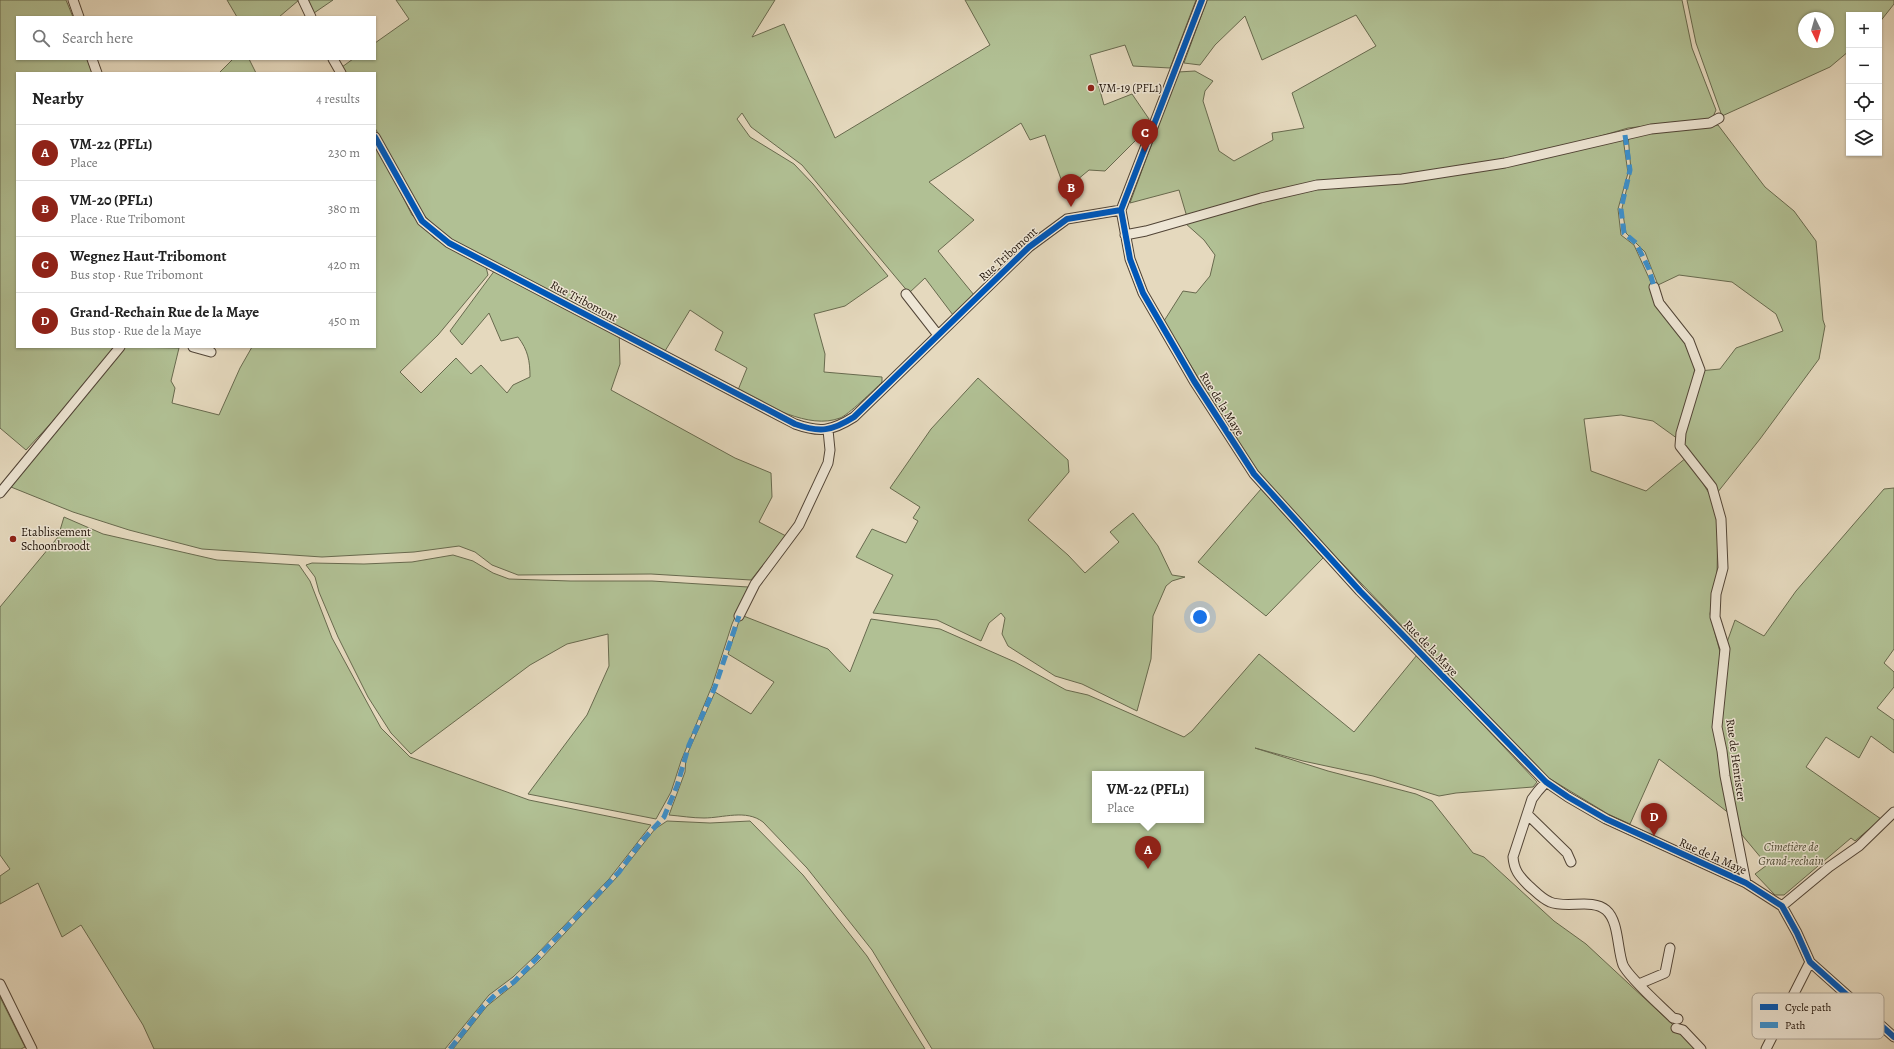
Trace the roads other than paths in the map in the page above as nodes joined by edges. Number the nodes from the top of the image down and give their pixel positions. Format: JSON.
{"nodes":[{"id":1,"x":73,"y":0,"type":"edge"},
{"id":2,"x":303,"y":0,"type":"edge"},
{"id":3,"x":1202,"y":0,"type":"edge"},
{"id":4,"x":79,"y":16,"type":"edge"},
{"id":5,"x":311,"y":16,"type":"edge"},
{"id":6,"x":92,"y":60,"type":"edge"},
{"id":7,"x":334,"y":60,"type":"edge"},
{"id":8,"x":97,"y":72,"type":"edge"},
{"id":9,"x":340,"y":72,"type":"edge"},
{"id":10,"x":1719,"y":118,"type":"dead end"},
{"id":11,"x":376,"y":139,"type":"edge"},
{"id":12,"x":1121,"y":210,"type":"junction"},
{"id":13,"x":1125,"y":236,"type":"junction"},
{"id":14,"x":1654,"y":287,"type":"dead end"},
{"id":15,"x":906,"y":294,"type":"dead end"},
{"id":16,"x":938,"y":335,"type":"junction"},
{"id":17,"x":119,"y":348,"type":"edge"},
{"id":18,"x":197,"y":348,"type":"edge"},
{"id":19,"x":211,"y":352,"type":"dead end"},
{"id":20,"x":828,"y":430,"type":"junction"},
{"id":21,"x":0,"y":493,"type":"edge"},
{"id":22,"x":739,"y":616,"type":"dead end"},
{"id":23,"x":1546,"y":782,"type":"junction"},
{"id":24,"x":1894,"y":812,"type":"edge"},
{"id":25,"x":1527,"y":814,"type":"junction"},
{"id":26,"x":1571,"y":862,"type":"dead end"},
{"id":27,"x":1746,"y":883,"type":"junction"},
{"id":28,"x":1782,"y":906,"type":"junction"},
{"id":29,"x":1670,"y":948,"type":"dead end"},
{"id":30,"x":1810,"y":962,"type":"junction"},
{"id":31,"x":0,"y":984,"type":"edge"},
{"id":32,"x":1639,"y":984,"type":"junction"},
{"id":33,"x":1794,"y":993,"type":"edge"},
{"id":34,"x":1845,"y":993,"type":"edge"},
{"id":35,"x":1884,"y":1028,"type":"edge"},
{"id":36,"x":1894,"y":1037,"type":"edge"},
{"id":37,"x":1771,"y":1039,"type":"edge"},
{"id":38,"x":32,"y":1049,"type":"edge"},
{"id":39,"x":1701,"y":1049,"type":"edge"},
{"id":40,"x":1766,"y":1049,"type":"edge"}],
"edges":[{"from":1,"to":4,"type":"street"},
{"from":2,"to":5,"type":"street"},
{"from":3,"to":12,"type":"street"},
{"from":6,"to":8,"type":"street"},
{"from":7,"to":9,"type":"street"},
{"from":10,"to":13,"type":"street"},
{"from":11,"to":20,"type":"street","name":"Rue Tribomont"},
{"from":12,"to":13,"type":"street","name":"Rue de la Maye"},
{"from":12,"to":16,"type":"street","name":"Rue Tribomont"},
{"from":13,"to":23,"type":"street","name":"Rue de la Maye"},
{"from":14,"to":27,"type":"street","name":"Rue de Henrister"},
{"from":15,"to":16,"type":"street"},
{"from":16,"to":20,"type":"street","name":"Rue Tribomont"},
{"from":17,"to":21,"type":"street"},
{"from":18,"to":19,"type":"street"},
{"from":20,"to":22,"type":"street"},
{"from":23,"to":25,"type":"street"},
{"from":23,"to":27,"type":"street","name":"Rue de la Maye"},
{"from":24,"to":28,"type":"street"},
{"from":25,"to":26,"type":"street"},
{"from":25,"to":32,"type":"street"},
{"from":27,"to":28,"type":"street","name":"Rue de la Maye"},
{"from":28,"to":30,"type":"street"},
{"from":29,"to":32,"type":"street"},
{"from":30,"to":33,"type":"street"},
{"from":30,"to":34,"type":"street"},
{"from":31,"to":38,"type":"street"},
{"from":32,"to":39,"type":"street"},
{"from":35,"to":36,"type":"street"},
{"from":37,"to":40,"type":"street"}]}
